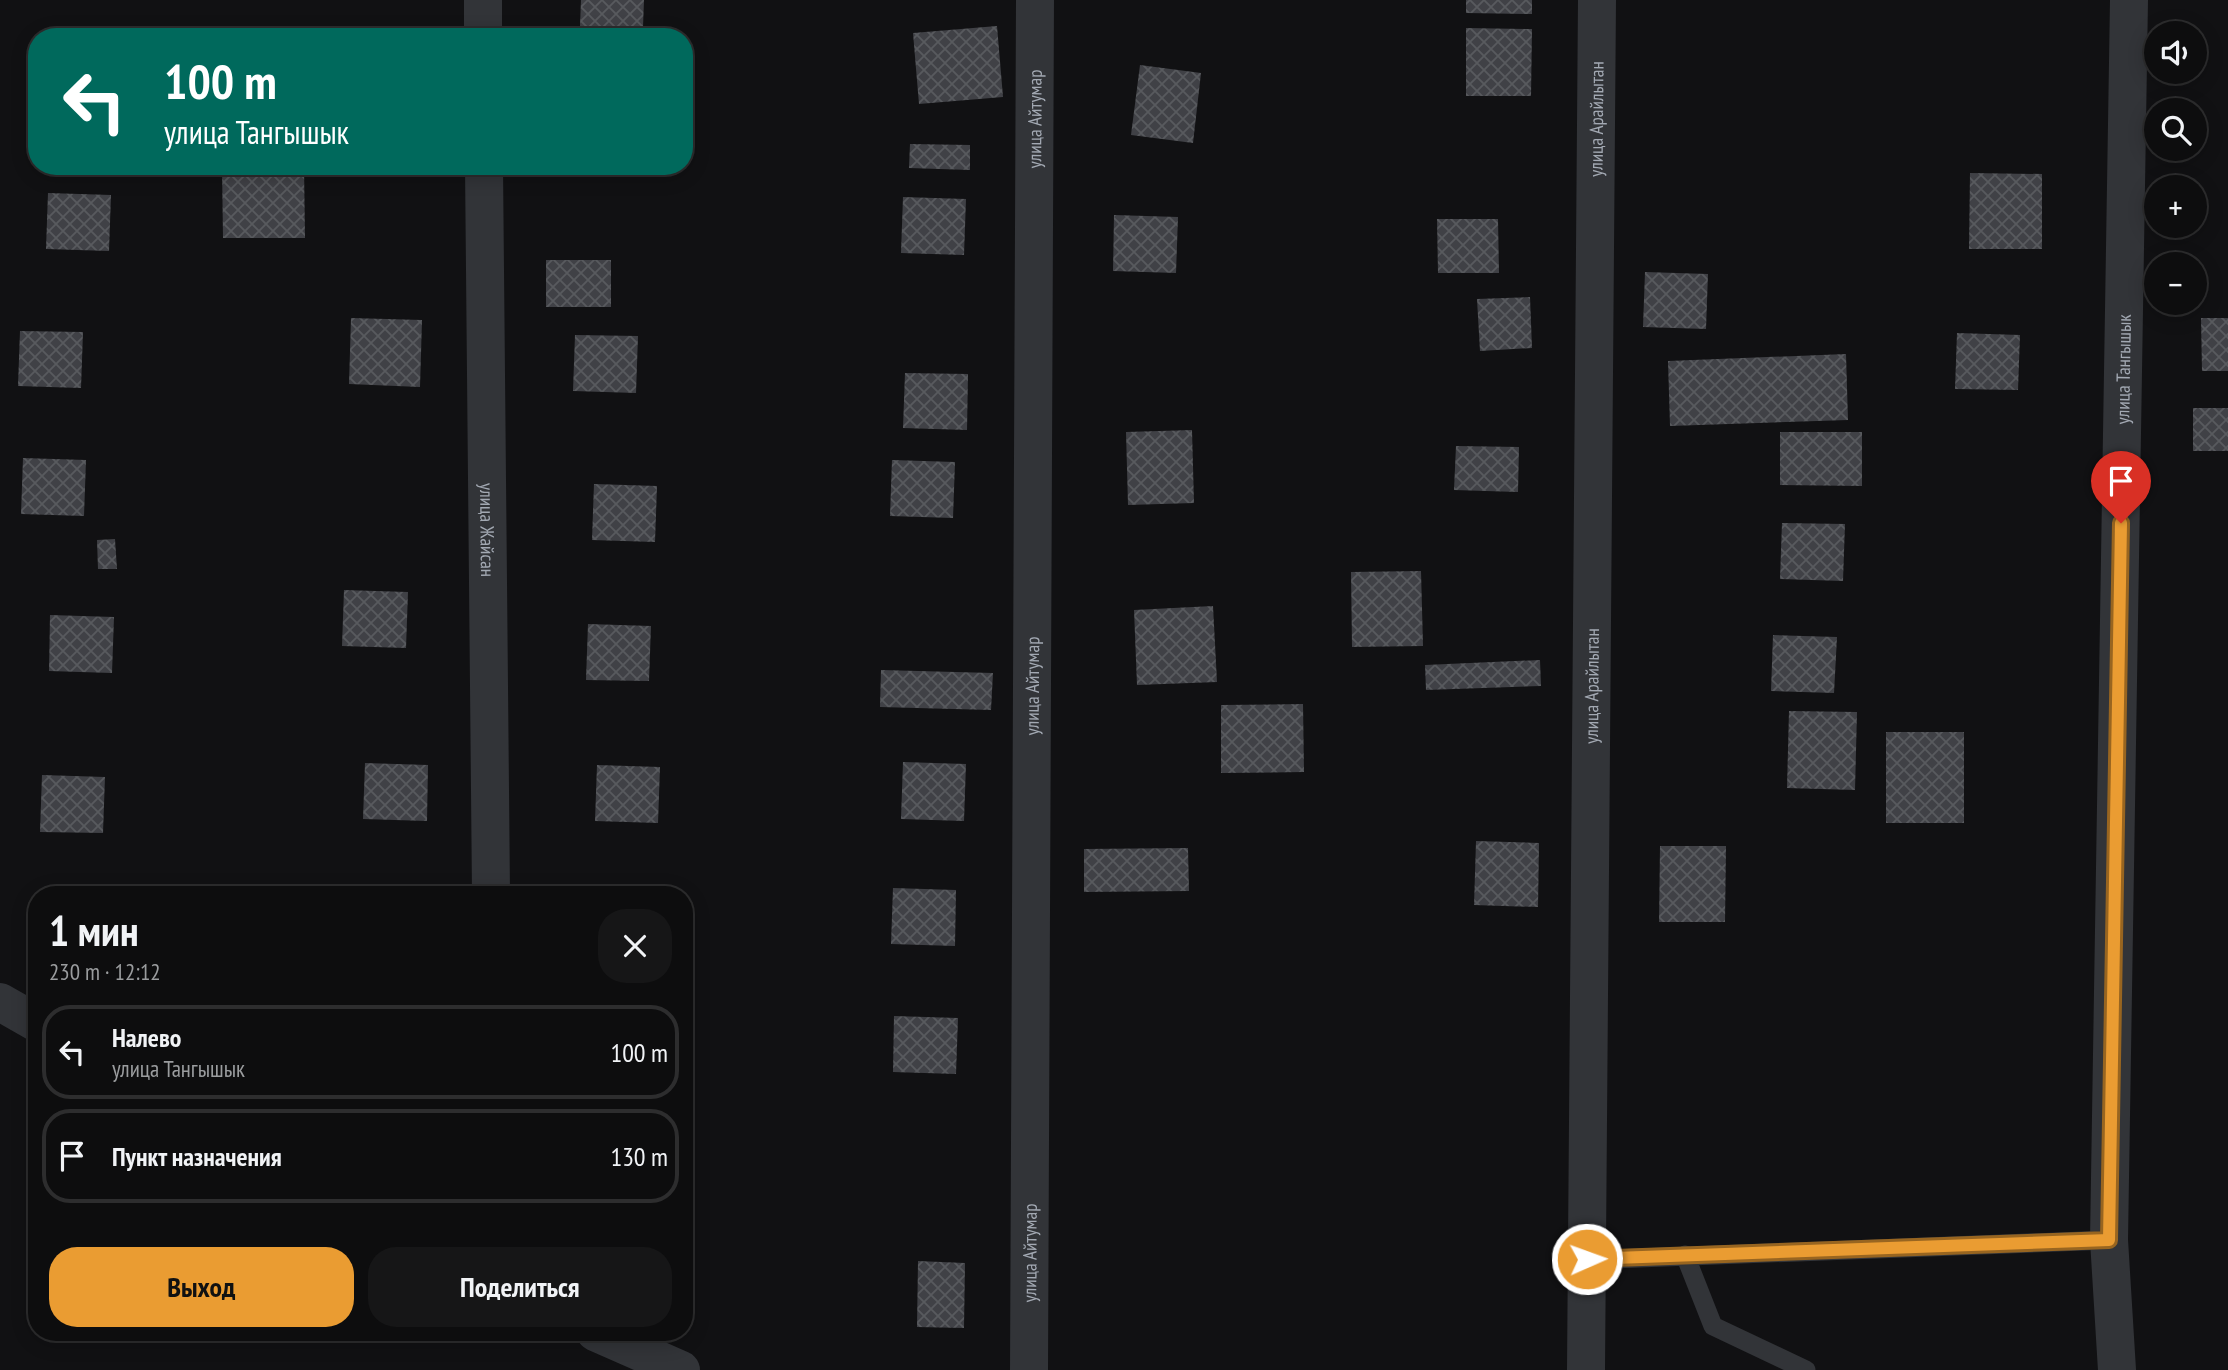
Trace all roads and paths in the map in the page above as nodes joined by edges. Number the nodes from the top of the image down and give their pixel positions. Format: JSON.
{"nodes":[{"id":1,"x":482,"y":0,"type":"edge"},
{"id":2,"x":1035,"y":0,"type":"edge"},
{"id":3,"x":1597,"y":0,"type":"edge"},
{"id":4,"x":2129,"y":0,"type":"edge"},
{"id":5,"x":483,"y":28,"type":"edge"},
{"id":6,"x":484,"y":175,"type":"edge"},
{"id":7,"x":491,"y":886,"type":"edge"},
{"id":8,"x":0,"y":1002,"type":"edge"},
{"id":9,"x":28,"y":1018,"type":"edge"},
{"id":10,"x":2109,"y":1240,"type":"junction"},
{"id":11,"x":1685,"y":1255,"type":"junction"},
{"id":12,"x":1587,"y":1259,"type":"junction"},
{"id":13,"x":615,"y":1341,"type":"edge"},
{"id":14,"x":681,"y":1370,"type":"edge"},
{"id":15,"x":1029,"y":1370,"type":"edge"},
{"id":16,"x":1586,"y":1370,"type":"edge"},
{"id":17,"x":1805,"y":1370,"type":"edge"},
{"id":18,"x":2117,"y":1370,"type":"edge"}],
"edges":[{"from":1,"to":5,"type":"street"},
{"from":2,"to":15,"type":"street","name":"улица Айтумар"},
{"from":3,"to":12,"type":"street","name":"улица Арайлытан"},
{"from":4,"to":10,"type":"street","name":"улица Тангышык"},
{"from":6,"to":7,"type":"street","name":"улица Жайсан"},
{"from":8,"to":9,"type":"street"},
{"from":10,"to":11,"type":"lane"},
{"from":10,"to":18,"type":"street","name":"улица Тангышык"},
{"from":11,"to":12,"type":"lane"},
{"from":11,"to":17,"type":"lane"},
{"from":12,"to":16,"type":"street","name":"улица Арайлытан"},
{"from":13,"to":14,"type":"street"}]}
